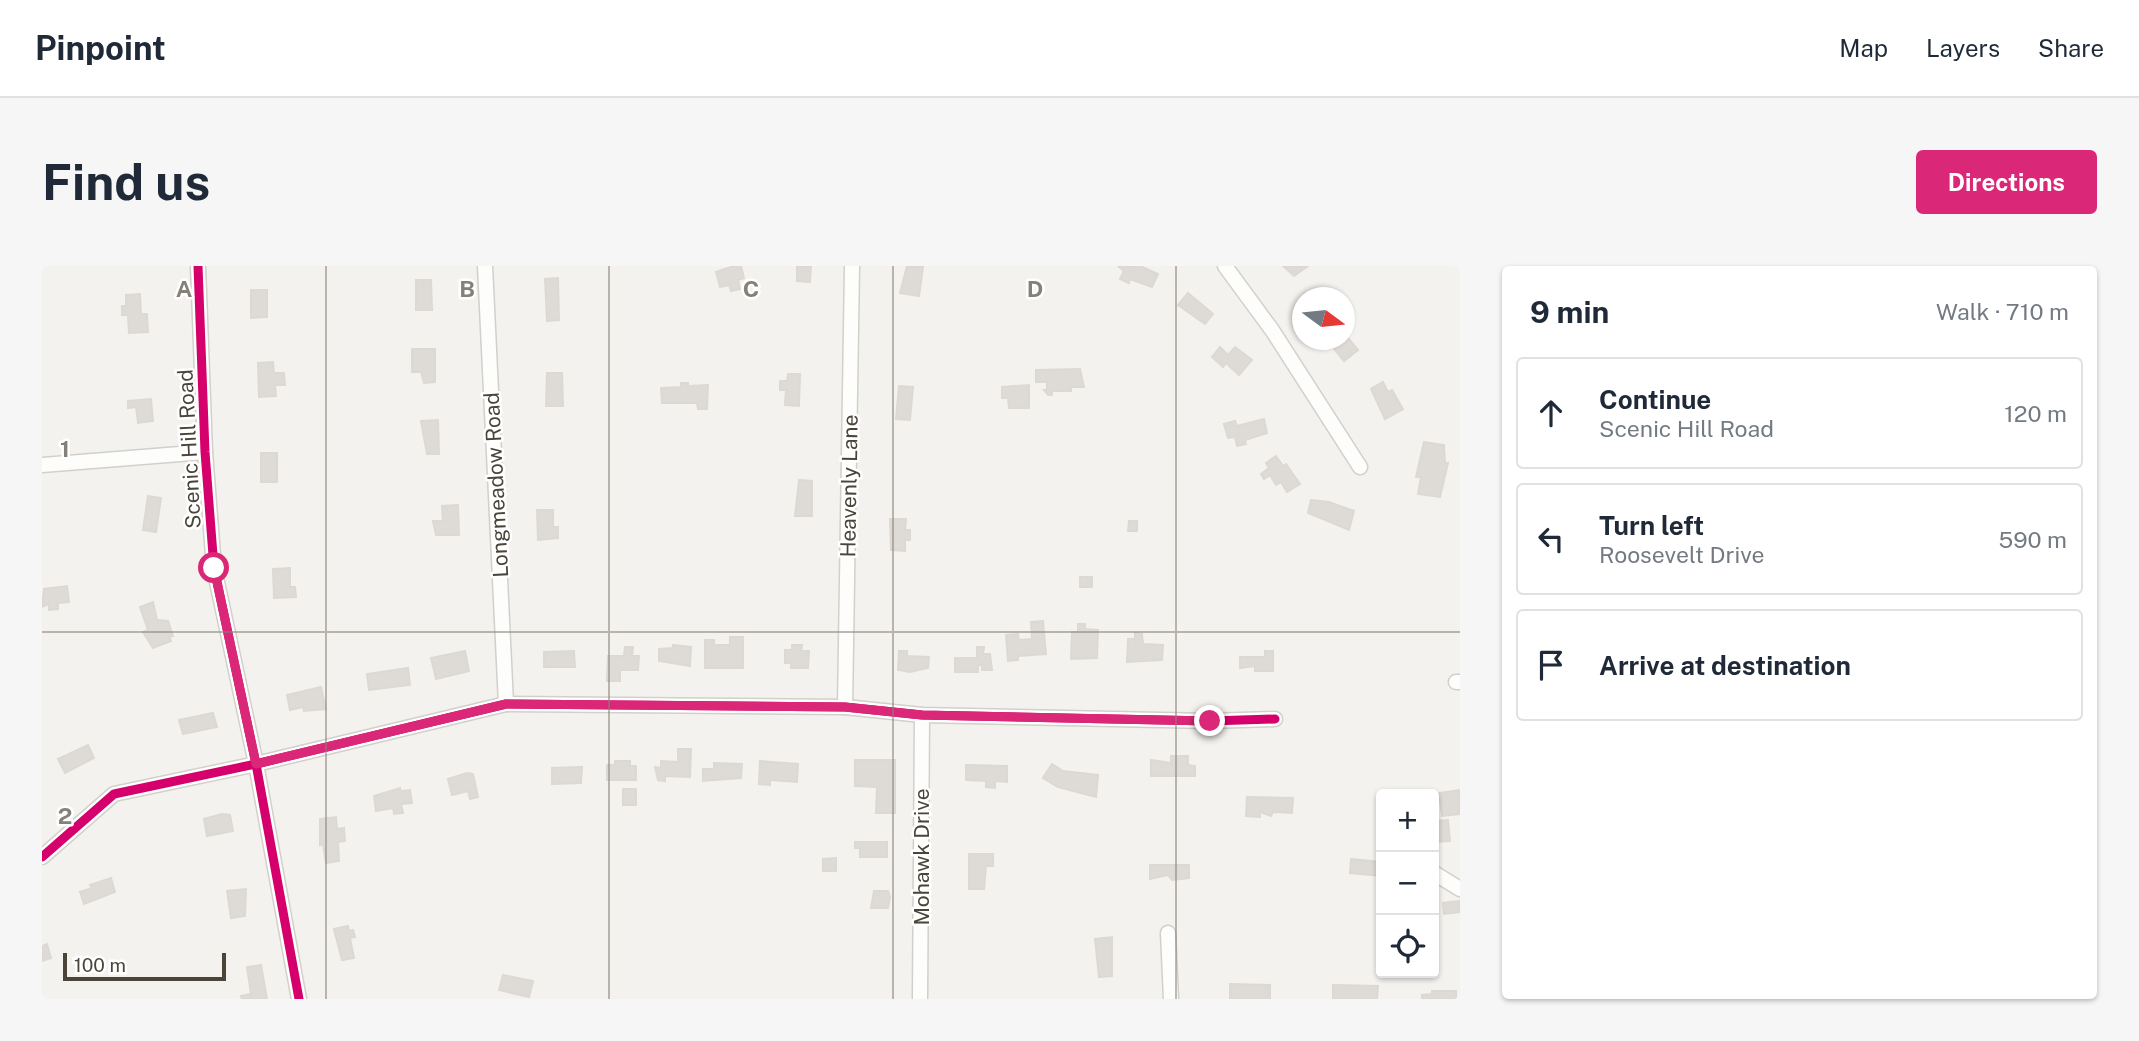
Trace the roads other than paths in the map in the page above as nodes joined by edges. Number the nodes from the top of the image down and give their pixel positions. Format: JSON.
{"nodes":[{"id":1,"x":198,"y":266,"type":"edge"},
{"id":2,"x":485,"y":266,"type":"edge"},
{"id":3,"x":852,"y":266,"type":"edge"},
{"id":4,"x":1225,"y":266,"type":"edge"},
{"id":5,"x":205,"y":452,"type":"junction"},
{"id":6,"x":42,"y":465,"type":"edge"},
{"id":7,"x":1360,"y":467,"type":"dead end"},
{"id":8,"x":506,"y":704,"type":"junction"},
{"id":9,"x":845,"y":707,"type":"junction"},
{"id":10,"x":922,"y":715,"type":"junction"},
{"id":11,"x":1275,"y":719,"type":"dead end"},
{"id":12,"x":256,"y":764,"type":"junction"},
{"id":13,"x":42,"y":857,"type":"edge"},
{"id":14,"x":1439,"y":876,"type":"edge"},
{"id":15,"x":1460,"y":889,"type":"edge"},
{"id":16,"x":1168,"y":933,"type":"dead end"},
{"id":17,"x":299,"y":999,"type":"edge"},
{"id":18,"x":920,"y":999,"type":"edge"},
{"id":19,"x":1171,"y":999,"type":"edge"}],
"edges":[{"from":1,"to":5,"type":"street","name":"Scenic Hill Road"},
{"from":2,"to":8,"type":"street","name":"Longmeadow Road"},
{"from":3,"to":9,"type":"street","name":"Heavenly Lane"},
{"from":4,"to":7,"type":"street"},
{"from":5,"to":6,"type":"street"},
{"from":5,"to":12,"type":"street","name":"Scenic Hill Road"},
{"from":8,"to":9,"type":"street"},
{"from":8,"to":12,"type":"street"},
{"from":9,"to":10,"type":"street"},
{"from":10,"to":11,"type":"street"},
{"from":10,"to":18,"type":"street","name":"Mohawk Drive"},
{"from":12,"to":13,"type":"street"},
{"from":12,"to":17,"type":"street","name":"Scenic Hill Road"},
{"from":14,"to":15,"type":"street"},
{"from":16,"to":19,"type":"street"}]}
